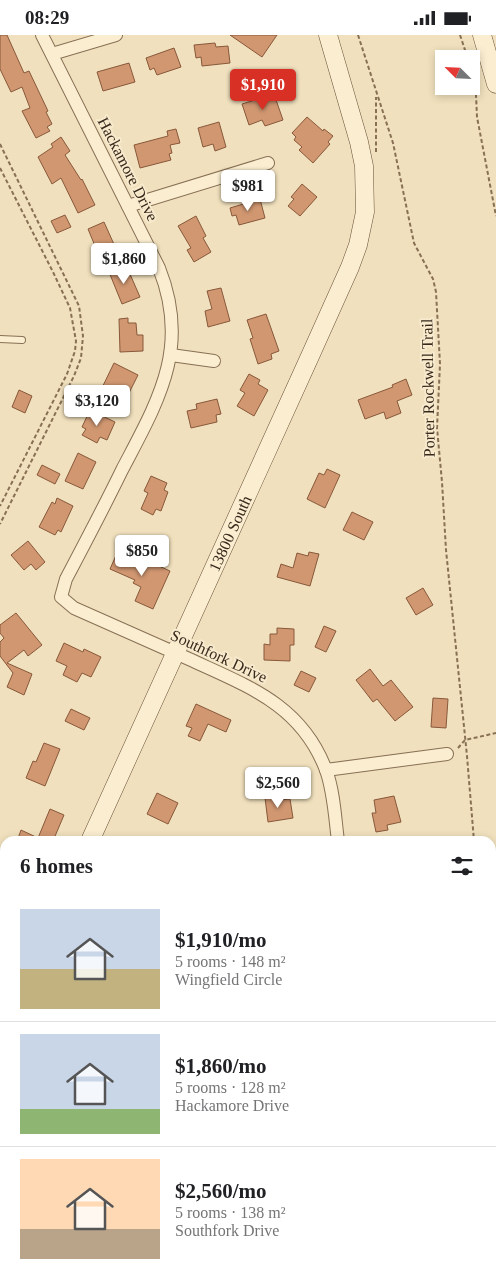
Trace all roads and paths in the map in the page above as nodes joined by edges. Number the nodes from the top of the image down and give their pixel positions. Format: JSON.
{"nodes":[{"id":1,"x":42,"y":35,"type":"edge"},
{"id":2,"x":116,"y":35,"type":"edge"},
{"id":3,"x":328,"y":35,"type":"edge"},
{"id":4,"x":358,"y":35,"type":"edge"},
{"id":5,"x":460,"y":35,"type":"edge"},
{"id":6,"x":482,"y":35,"type":"edge"},
{"id":7,"x":465,"y":50,"type":"edge"},
{"id":8,"x":52,"y":54,"type":"junction"},
{"id":9,"x":496,"y":84,"type":"edge"},
{"id":10,"x":376,"y":95,"type":"junction"},
{"id":11,"x":476,"y":95,"type":"edge"},
{"id":12,"x":0,"y":144,"type":"edge"},
{"id":13,"x":377,"y":158,"type":"dead end"},
{"id":14,"x":268,"y":163,"type":"dead end"},
{"id":15,"x":0,"y":169,"type":"edge"},
{"id":16,"x":128,"y":207,"type":"junction"},
{"id":17,"x":496,"y":215,"type":"edge"},
{"id":18,"x":0,"y":339,"type":"edge"},
{"id":19,"x":22,"y":340,"type":"dead end"},
{"id":20,"x":171,"y":355,"type":"junction"},
{"id":21,"x":214,"y":361,"type":"dead end"},
{"id":22,"x":0,"y":506,"type":"edge"},
{"id":23,"x":0,"y":524,"type":"edge"},
{"id":24,"x":61,"y":597,"type":"joint"},
{"id":25,"x":176,"y":653,"type":"junction"},
{"id":26,"x":496,"y":733,"type":"edge"},
{"id":27,"x":465,"y":740,"type":"junction"},
{"id":28,"x":447,"y":754,"type":"dead end"},
{"id":29,"x":326,"y":771,"type":"junction"},
{"id":30,"x":92,"y":836,"type":"edge"},
{"id":31,"x":337,"y":836,"type":"edge"},
{"id":32,"x":474,"y":836,"type":"edge"}],
"edges":[{"from":1,"to":8,"type":"street","name":"Hackamore Drive"},
{"from":2,"to":8,"type":"street"},
{"from":3,"to":25,"type":"main road","name":"13800 South"},
{"from":4,"to":10,"type":"path","name":"Porter Rockwell Trail"},
{"from":5,"to":7,"type":"path"},
{"from":6,"to":9,"type":"main road"},
{"from":8,"to":16,"type":"street","name":"Hackamore Drive"},
{"from":10,"to":13,"type":"path"},
{"from":10,"to":27,"type":"path","name":"Porter Rockwell Trail"},
{"from":11,"to":17,"type":"path"},
{"from":12,"to":23,"type":"path"},
{"from":14,"to":16,"type":"street"},
{"from":15,"to":22,"type":"path"},
{"from":16,"to":20,"type":"street","name":"Hackamore Drive"},
{"from":18,"to":19,"type":"lane"},
{"from":20,"to":21,"type":"street"},
{"from":20,"to":24,"type":"street","name":"Hackamore Drive"},
{"from":24,"to":25,"type":"street","name":"Southfork Drive"},
{"from":25,"to":29,"type":"street","name":"Southfork Drive"},
{"from":25,"to":30,"type":"main road","name":"13800 South"},
{"from":26,"to":27,"type":"path"},
{"from":27,"to":32,"type":"path","name":"Porter Rockwell Trail"},
{"from":28,"to":29,"type":"street"},
{"from":29,"to":31,"type":"street","name":"Southfork Drive"}]}
